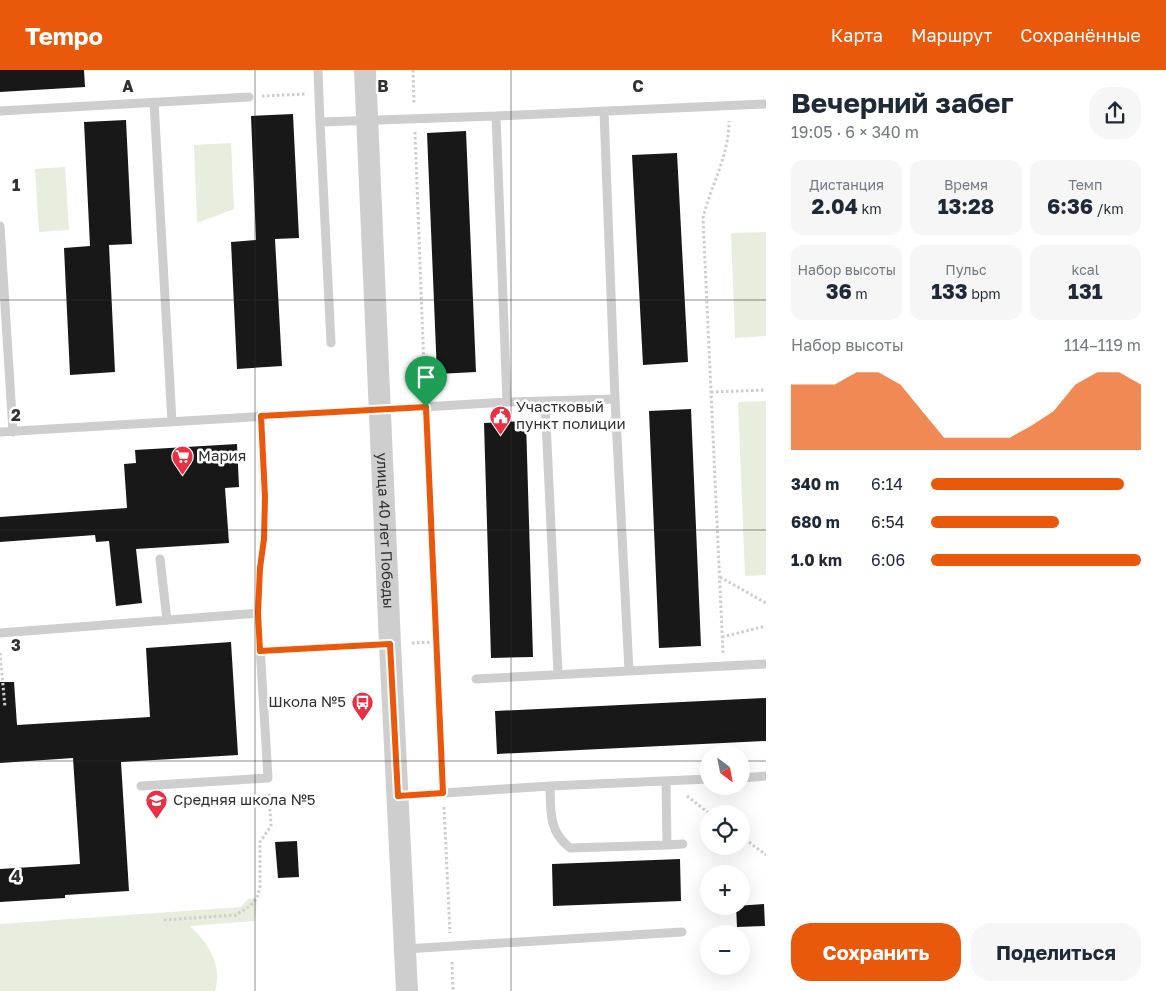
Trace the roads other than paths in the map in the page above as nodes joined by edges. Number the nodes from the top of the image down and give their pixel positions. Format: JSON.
{"nodes":[{"id":1,"x":318,"y":70,"type":"edge"},
{"id":2,"x":365,"y":70,"type":"edge"},
{"id":3,"x":249,"y":97,"type":"road end"},
{"id":4,"x":154,"y":102,"type":"junction"},
{"id":5,"x":766,"y":104,"type":"edge"},
{"id":6,"x":0,"y":111,"type":"edge"},
{"id":7,"x":604,"y":111,"type":"junction"},
{"id":8,"x":496,"y":116,"type":"junction"},
{"id":9,"x":368,"y":120,"type":"junction"},
{"id":10,"x":320,"y":122,"type":"junction"},
{"id":11,"x":0,"y":226,"type":"edge"},
{"id":12,"x":331,"y":343,"type":"dead end"},
{"id":13,"x":615,"y":399,"type":"junction"},
{"id":14,"x":545,"y":401,"type":"junction"},
{"id":15,"x":507,"y":402,"type":"junction"},
{"id":16,"x":380,"y":410,"type":"junction"},
{"id":17,"x":261,"y":416,"type":"junction"},
{"id":18,"x":172,"y":422,"type":"junction"},
{"id":19,"x":0,"y":432,"type":"edge"},
{"id":20,"x":13,"y":432,"type":"junction"},
{"id":21,"x":160,"y":559,"type":"dead end"},
{"id":22,"x":258,"y":613,"type":"junction"},
{"id":23,"x":167,"y":620,"type":"junction"},
{"id":24,"x":0,"y":633,"type":"edge"},
{"id":25,"x":766,"y":664,"type":"edge"},
{"id":26,"x":629,"y":671,"type":"junction"},
{"id":27,"x":558,"y":674,"type":"junction"},
{"id":28,"x":476,"y":679,"type":"dead end"},
{"id":29,"x":766,"y":776,"type":"edge"},
{"id":30,"x":750,"y":777,"type":"edge"},
{"id":31,"x":700,"y":779,"type":"edge"},
{"id":32,"x":666,"y":781,"type":"junction"},
{"id":33,"x":141,"y":786,"type":"dead end"},
{"id":34,"x":550,"y":786,"type":"junction"},
{"id":35,"x":398,"y":796,"type":"junction"},
{"id":36,"x":683,"y":844,"type":"dead end"},
{"id":37,"x":667,"y":845,"type":"junction"},
{"id":38,"x":682,"y":932,"type":"dead end"},
{"id":39,"x":405,"y":949,"type":"junction"},
{"id":40,"x":407,"y":991,"type":"edge"}],
"edges":[{"from":1,"to":10,"type":"lane"},
{"from":2,"to":9,"type":"street","name":"улица 40 лет Победы"},
{"from":3,"to":4,"type":"lane"},
{"from":4,"to":6,"type":"lane"},
{"from":4,"to":18,"type":"lane"},
{"from":5,"to":7,"type":"lane"},
{"from":7,"to":8,"type":"lane"},
{"from":7,"to":13,"type":"lane"},
{"from":8,"to":9,"type":"lane"},
{"from":8,"to":15,"type":"lane"},
{"from":9,"to":10,"type":"lane"},
{"from":9,"to":16,"type":"street","name":"улица 40 лет Победы"},
{"from":10,"to":12,"type":"lane"},
{"from":11,"to":20,"type":"lane"},
{"from":13,"to":14,"type":"lane"},
{"from":13,"to":26,"type":"lane"},
{"from":14,"to":15,"type":"lane"},
{"from":14,"to":27,"type":"lane"},
{"from":15,"to":16,"type":"lane"},
{"from":16,"to":17,"type":"lane"},
{"from":16,"to":35,"type":"street","name":"улица 40 лет Победы"},
{"from":17,"to":18,"type":"lane"},
{"from":17,"to":22,"type":"lane"},
{"from":18,"to":20,"type":"lane"},
{"from":19,"to":20,"type":"lane"},
{"from":21,"to":23,"type":"lane"},
{"from":22,"to":23,"type":"lane"},
{"from":22,"to":33,"type":"lane"},
{"from":23,"to":24,"type":"lane"},
{"from":25,"to":26,"type":"lane"},
{"from":26,"to":27,"type":"lane"},
{"from":27,"to":28,"type":"lane"},
{"from":29,"to":30,"type":"lane"},
{"from":31,"to":32,"type":"lane"},
{"from":32,"to":34,"type":"lane"},
{"from":32,"to":37,"type":"lane"},
{"from":34,"to":35,"type":"lane"},
{"from":34,"to":37,"type":"lane"},
{"from":35,"to":39,"type":"street","name":"улица 40 лет Победы"},
{"from":36,"to":37,"type":"lane"},
{"from":38,"to":39,"type":"lane"},
{"from":39,"to":40,"type":"street","name":"улица 40 лет Победы"}]}
